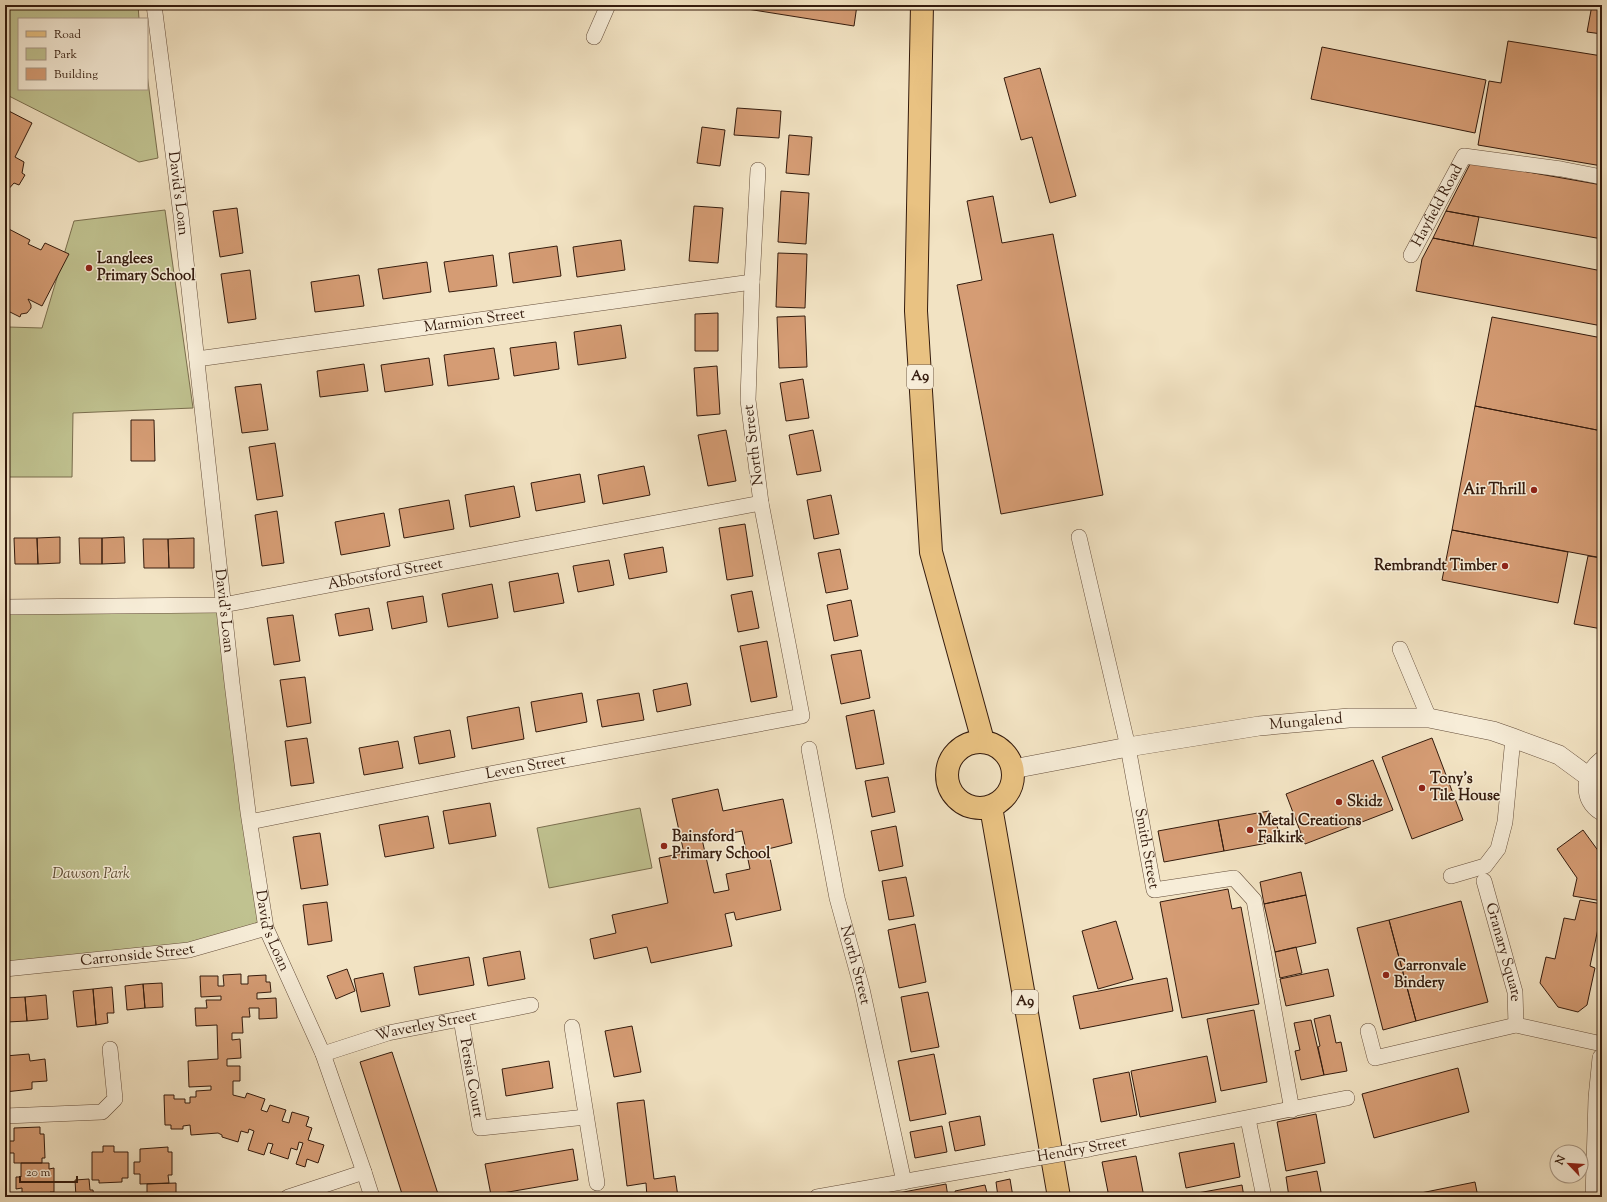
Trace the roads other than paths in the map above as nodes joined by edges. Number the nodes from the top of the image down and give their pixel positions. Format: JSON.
{"nodes":[{"id":1,"x":154,"y":5,"type":"edge"},
{"id":2,"x":608,"y":5,"type":"edge"},
{"id":3,"x":922,"y":5,"type":"edge"},
{"id":4,"x":594,"y":37,"type":"dead end"},
{"id":5,"x":758,"y":170,"type":"dead end"},
{"id":6,"x":1602,"y":177,"type":"edge"},
{"id":7,"x":1411,"y":255,"type":"dead end"},
{"id":8,"x":752,"y":282,"type":"junction"},
{"id":9,"x":197,"y":359,"type":"junction"},
{"id":10,"x":761,"y":503,"type":"junction"},
{"id":11,"x":1079,"y":537,"type":"dead end"},
{"id":12,"x":223,"y":605,"type":"junction"},
{"id":13,"x":5,"y":607,"type":"edge"},
{"id":14,"x":1400,"y":649,"type":"dead end"},
{"id":15,"x":802,"y":716,"type":"joint"},
{"id":16,"x":1429,"y":718,"type":"junction"},
{"id":17,"x":1513,"y":738,"type":"junction"},
{"id":18,"x":983,"y":741,"type":"junction"},
{"id":19,"x":1128,"y":747,"type":"junction"},
{"id":20,"x":809,"y":749,"type":"dead end"},
{"id":21,"x":1602,"y":761,"type":"edge"},
{"id":22,"x":1013,"y":769,"type":"junction"},
{"id":23,"x":1589,"y":777,"type":"junction"},
{"id":24,"x":990,"y":807,"type":"junction"},
{"id":25,"x":1602,"y":811,"type":"edge"},
{"id":26,"x":250,"y":822,"type":"junction"},
{"id":27,"x":1451,"y":876,"type":"dead end"},
{"id":28,"x":1484,"y":881,"type":"dead end"},
{"id":29,"x":266,"y":928,"type":"junction"},
{"id":30,"x":5,"y":969,"type":"edge"},
{"id":31,"x":531,"y":1005,"type":"dead end"},
{"id":32,"x":462,"y":1018,"type":"junction"},
{"id":33,"x":1516,"y":1025,"type":"junction"},
{"id":34,"x":572,"y":1027,"type":"dead end"},
{"id":35,"x":1368,"y":1031,"type":"dead end"},
{"id":36,"x":1602,"y":1044,"type":"edge"},
{"id":37,"x":110,"y":1049,"type":"dead end"},
{"id":38,"x":323,"y":1054,"type":"junction"},
{"id":39,"x":1602,"y":1058,"type":"edge"},
{"id":40,"x":1347,"y":1098,"type":"dead end"},
{"id":41,"x":1292,"y":1110,"type":"junction"},
{"id":42,"x":5,"y":1116,"type":"edge"},
{"id":43,"x":586,"y":1117,"type":"junction"},
{"id":44,"x":1248,"y":1119,"type":"junction"},
{"id":45,"x":364,"y":1172,"type":"junction"},
{"id":46,"x":904,"y":1182,"type":"junction"},
{"id":47,"x":597,"y":1183,"type":"dead end"},
{"id":48,"x":288,"y":1197,"type":"edge"},
{"id":49,"x":372,"y":1197,"type":"edge"},
{"id":50,"x":822,"y":1197,"type":"edge"},
{"id":51,"x":1059,"y":1197,"type":"edge"},
{"id":52,"x":1264,"y":1197,"type":"edge"},
{"id":53,"x":1595,"y":1197,"type":"edge"}],
"edges":[{"from":1,"to":9,"type":"street","name":"David's Loan"},
{"from":2,"to":4,"type":"street"},
{"from":3,"to":18,"type":"main road","number":"A9"},
{"from":5,"to":8,"type":"street","name":"North Street"},
{"from":6,"to":7,"type":"street","name":"Hayfield Road"},
{"from":8,"to":9,"type":"street","name":"Marmion Street"},
{"from":8,"to":10,"type":"street","name":"North Street"},
{"from":9,"to":12,"type":"street","name":"David's Loan"},
{"from":10,"to":12,"type":"street","name":"Abbotsford Street"},
{"from":10,"to":15,"type":"street","name":"North Street"},
{"from":11,"to":19,"type":"street","name":"Smith Street"},
{"from":12,"to":13,"type":"street","name":"Abbotsford Street"},
{"from":12,"to":26,"type":"street","name":"David's Loan"},
{"from":14,"to":16,"type":"street"},
{"from":15,"to":26,"type":"street","name":"Leven Street"},
{"from":16,"to":17,"type":"street","name":"Mungalend"},
{"from":16,"to":19,"type":"street","name":"Mungalend"},
{"from":17,"to":23,"type":"street","name":"Mungalend"},
{"from":17,"to":27,"type":"street"},
{"from":18,"to":22,"type":"main road"},
{"from":18,"to":24,"type":"main road"},
{"from":19,"to":22,"type":"street","name":"Mungalend"},
{"from":19,"to":41,"type":"street","name":"Smith Street"},
{"from":20,"to":46,"type":"street","name":"North Street"},
{"from":21,"to":23,"type":"street"},
{"from":22,"to":24,"type":"main road"},
{"from":23,"to":25,"type":"street"},
{"from":24,"to":51,"type":"main road","number":"A9"},
{"from":26,"to":29,"type":"street","name":"David's Loan"},
{"from":28,"to":33,"type":"street","name":"Granary Square"},
{"from":29,"to":30,"type":"street","name":"Carronside Street"},
{"from":29,"to":38,"type":"street","name":"David's Loan"},
{"from":31,"to":32,"type":"street","name":"Waverley Street"},
{"from":32,"to":38,"type":"street","name":"Waverley Street"},
{"from":32,"to":43,"type":"street","name":"Persia Court"},
{"from":33,"to":35,"type":"street"},
{"from":33,"to":36,"type":"street"},
{"from":34,"to":43,"type":"street"},
{"from":37,"to":42,"type":"street"},
{"from":38,"to":45,"type":"street","name":"David's Loan"},
{"from":39,"to":53,"type":"street"},
{"from":40,"to":41,"type":"street","name":"Hendry Street"},
{"from":41,"to":44,"type":"street","name":"Hendry Street"},
{"from":43,"to":47,"type":"street"},
{"from":44,"to":46,"type":"street","name":"Hendry Street","bridge":true},
{"from":44,"to":52,"type":"street"},
{"from":45,"to":48,"type":"street"},
{"from":45,"to":49,"type":"street","name":"David's Loan"},
{"from":46,"to":50,"type":"street","name":"Hendry Street"}]}
